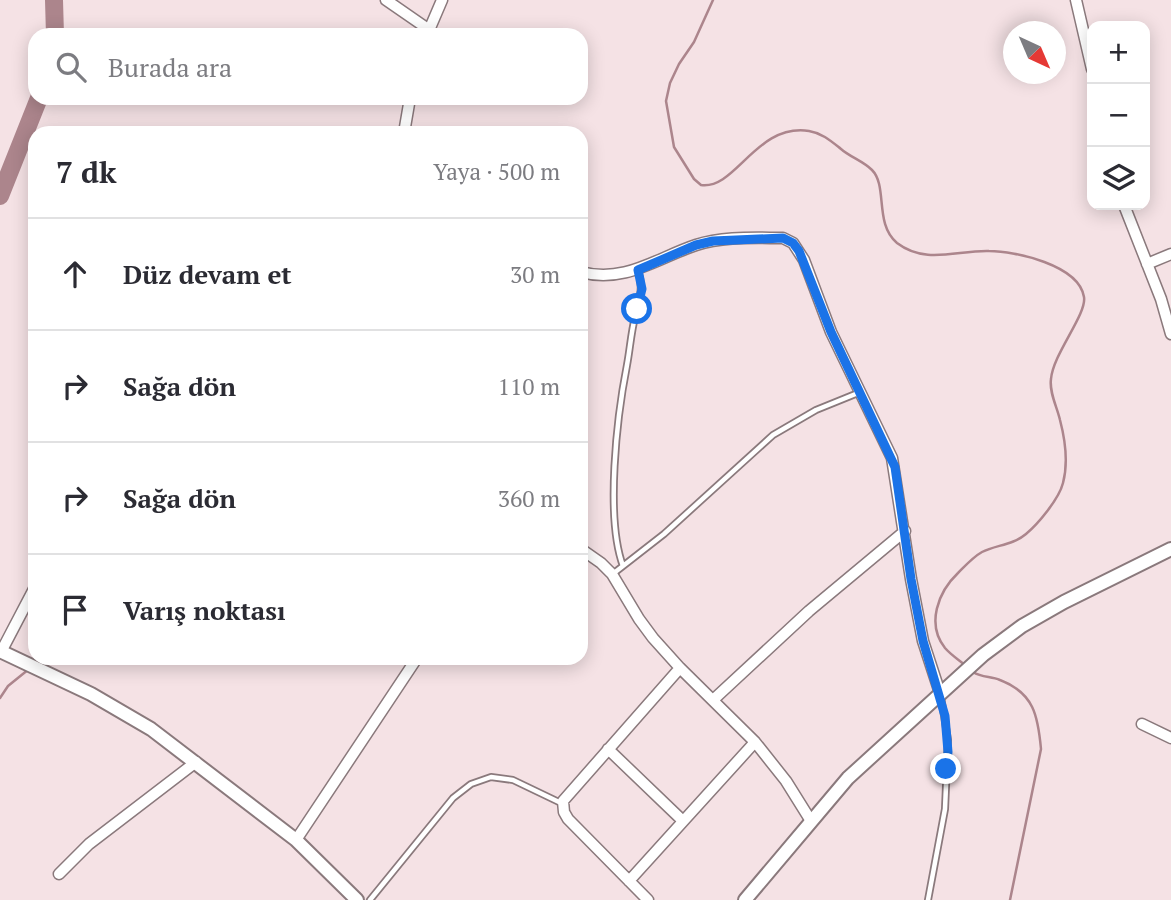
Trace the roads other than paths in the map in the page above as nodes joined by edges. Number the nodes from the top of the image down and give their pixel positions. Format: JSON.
{"nodes":[{"id":1,"x":386,"y":0,"type":"edge"},
{"id":2,"x":442,"y":0,"type":"edge"},
{"id":3,"x":1076,"y":0,"type":"edge"},
{"id":4,"x":422,"y":28,"type":"edge"},
{"id":5,"x":429,"y":28,"type":"edge"},
{"id":6,"x":1087,"y":47,"type":"edge"},
{"id":7,"x":409,"y":105,"type":"edge"},
{"id":8,"x":405,"y":126,"type":"edge"},
{"id":9,"x":1126,"y":210,"type":"edge"},
{"id":10,"x":1171,"y":254,"type":"edge"},
{"id":11,"x":1147,"y":264,"type":"junction"},
{"id":12,"x":638,"y":270,"type":"junction"},
{"id":13,"x":588,"y":274,"type":"edge"},
{"id":14,"x":1171,"y":334,"type":"edge"},
{"id":15,"x":859,"y":393,"type":"junction"},
{"id":16,"x":905,"y":531,"type":"junction"},
{"id":17,"x":1171,"y":549,"type":"edge"},
{"id":18,"x":588,"y":554,"type":"edge"},
{"id":19,"x":623,"y":566,"type":"junction"},
{"id":20,"x":612,"y":574,"type":"junction"},
{"id":21,"x":28,"y":600,"type":"edge"},
{"id":22,"x":1,"y":651,"type":"edge"},
{"id":23,"x":28,"y":664,"type":"edge"},
{"id":24,"x":30,"y":665,"type":"edge"},
{"id":25,"x":412,"y":665,"type":"edge"},
{"id":26,"x":680,"y":668,"type":"junction"},
{"id":27,"x":940,"y":693,"type":"junction"},
{"id":28,"x":713,"y":700,"type":"junction"},
{"id":29,"x":1142,"y":724,"type":"dead end"},
{"id":30,"x":1171,"y":738,"type":"edge"},
{"id":31,"x":755,"y":743,"type":"junction"},
{"id":32,"x":608,"y":749,"type":"junction"},
{"id":33,"x":196,"y":762,"type":"junction"},
{"id":34,"x":563,"y":804,"type":"junction"},
{"id":35,"x":683,"y":821,"type":"junction"},
{"id":36,"x":811,"y":821,"type":"junction"},
{"id":37,"x":296,"y":840,"type":"junction"},
{"id":38,"x":59,"y":874,"type":"dead end"},
{"id":39,"x":629,"y":881,"type":"junction"},
{"id":40,"x":357,"y":900,"type":"edge"},
{"id":41,"x":370,"y":900,"type":"edge"},
{"id":42,"x":648,"y":900,"type":"edge"},
{"id":43,"x":745,"y":900,"type":"edge"},
{"id":44,"x":928,"y":900,"type":"edge"}],
"edges":[{"from":1,"to":4,"type":"street"},
{"from":2,"to":5,"type":"street"},
{"from":3,"to":6,"type":"street"},
{"from":7,"to":8,"type":"street"},
{"from":9,"to":11,"type":"street"},
{"from":10,"to":11,"type":"street"},
{"from":11,"to":14,"type":"street"},
{"from":12,"to":13,"type":"street"},
{"from":12,"to":15,"type":"street"},
{"from":12,"to":19,"type":"lane"},
{"from":15,"to":16,"type":"street"},
{"from":15,"to":19,"type":"lane"},
{"from":16,"to":27,"type":"street"},
{"from":16,"to":28,"type":"street"},
{"from":17,"to":27,"type":"street"},
{"from":18,"to":20,"type":"street"},
{"from":19,"to":20,"type":"lane"},
{"from":20,"to":26,"type":"street"},
{"from":21,"to":22,"type":"street"},
{"from":22,"to":23,"type":"street"},
{"from":24,"to":33,"type":"street"},
{"from":25,"to":37,"type":"street"},
{"from":26,"to":28,"type":"street"},
{"from":26,"to":32,"type":"street"},
{"from":27,"to":36,"type":"street"},
{"from":27,"to":44,"type":"lane"},
{"from":28,"to":31,"type":"street"},
{"from":29,"to":30,"type":"street"},
{"from":31,"to":35,"type":"street"},
{"from":31,"to":36,"type":"street"},
{"from":32,"to":34,"type":"street"},
{"from":32,"to":35,"type":"street"},
{"from":33,"to":37,"type":"street"},
{"from":33,"to":38,"type":"street"},
{"from":34,"to":39,"type":"street"},
{"from":34,"to":41,"type":"lane"},
{"from":35,"to":39,"type":"street"},
{"from":36,"to":43,"type":"street"},
{"from":37,"to":40,"type":"street"},
{"from":39,"to":42,"type":"street"}]}
